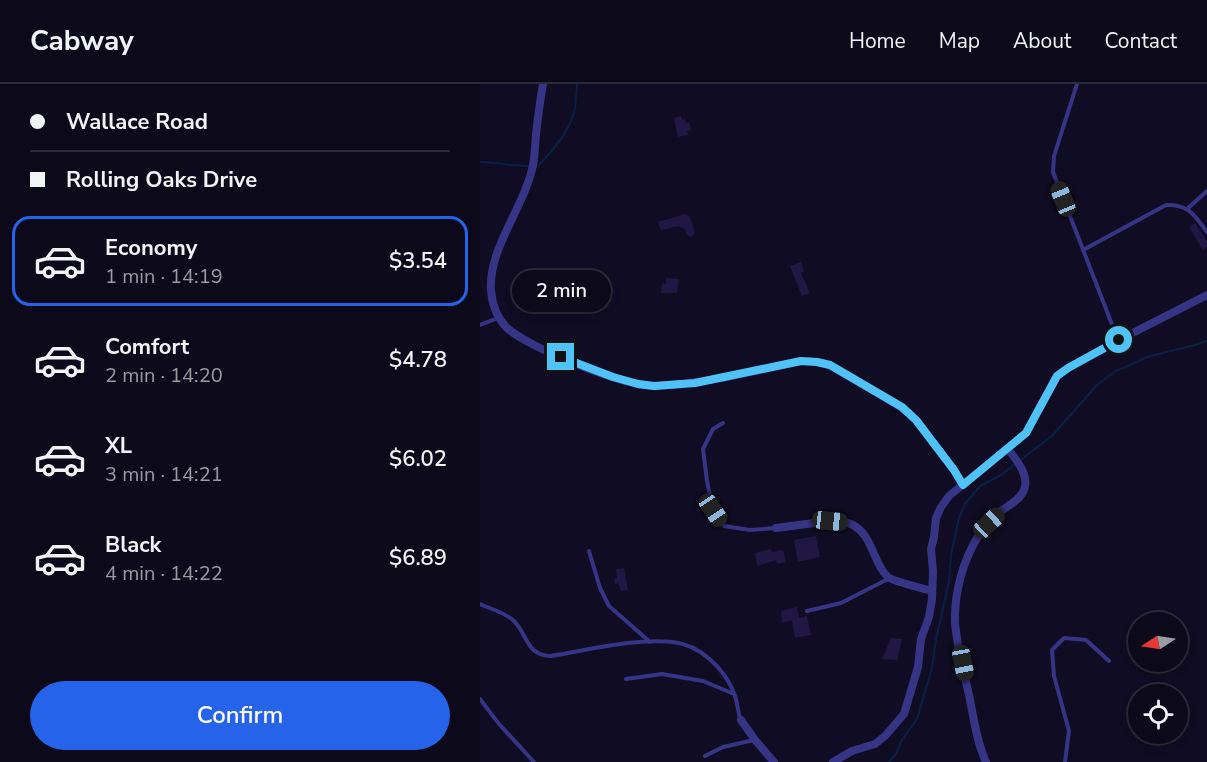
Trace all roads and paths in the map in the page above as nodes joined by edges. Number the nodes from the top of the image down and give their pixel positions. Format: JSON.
{"nodes":[{"id":1,"x":543,"y":84,"type":"edge"},
{"id":2,"x":1077,"y":84,"type":"edge"},
{"id":3,"x":1207,"y":190,"type":"edge"},
{"id":4,"x":1188,"y":209,"type":"junction"},
{"id":5,"x":1207,"y":232,"type":"edge"},
{"id":6,"x":1083,"y":250,"type":"junction"},
{"id":7,"x":1207,"y":296,"type":"edge"},
{"id":8,"x":499,"y":318,"type":"junction"},
{"id":9,"x":480,"y":325,"type":"edge"},
{"id":10,"x":1119,"y":340,"type":"junction"},
{"id":11,"x":723,"y":423,"type":"dead end"},
{"id":12,"x":1008,"y":448,"type":"junction"},
{"id":13,"x":963,"y":485,"type":"junction"},
{"id":14,"x":776,"y":528,"type":"joint"},
{"id":15,"x":589,"y":551,"type":"dead end"},
{"id":16,"x":888,"y":578,"type":"junction"},
{"id":17,"x":932,"y":591,"type":"junction"},
{"id":18,"x":480,"y":604,"type":"edge"},
{"id":19,"x":807,"y":611,"type":"dead end"},
{"id":20,"x":651,"y":642,"type":"junction"},
{"id":21,"x":1109,"y":661,"type":"dead end"},
{"id":22,"x":626,"y":679,"type":"dead end"},
{"id":23,"x":735,"y":694,"type":"junction"},
{"id":24,"x":480,"y":699,"type":"edge"},
{"id":25,"x":741,"y":720,"type":"joint"},
{"id":26,"x":754,"y":740,"type":"junction"},
{"id":27,"x":705,"y":756,"type":"dead end"},
{"id":28,"x":534,"y":762,"type":"edge"},
{"id":29,"x":774,"y":762,"type":"edge"},
{"id":30,"x":833,"y":762,"type":"edge"},
{"id":31,"x":986,"y":762,"type":"edge"},
{"id":32,"x":1065,"y":762,"type":"edge"}],
"edges":[{"from":1,"to":8,"type":"street"},
{"from":2,"to":6,"type":"lane"},
{"from":3,"to":4,"type":"lane"},
{"from":4,"to":5,"type":"lane"},
{"from":4,"to":6,"type":"lane"},
{"from":6,"to":10,"type":"lane"},
{"from":7,"to":10,"type":"street"},
{"from":8,"to":9,"type":"lane"},
{"from":8,"to":13,"type":"street"},
{"from":10,"to":12,"type":"street"},
{"from":11,"to":14,"type":"lane"},
{"from":12,"to":13,"type":"street"},
{"from":12,"to":31,"type":"street"},
{"from":13,"to":17,"type":"street"},
{"from":14,"to":16,"type":"street"},
{"from":15,"to":20,"type":"lane"},
{"from":16,"to":17,"type":"street"},
{"from":16,"to":19,"type":"lane"},
{"from":17,"to":30,"type":"street"},
{"from":18,"to":20,"type":"lane"},
{"from":20,"to":23,"type":"lane"},
{"from":21,"to":32,"type":"lane"},
{"from":22,"to":23,"type":"lane"},
{"from":23,"to":25,"type":"lane"},
{"from":24,"to":28,"type":"lane"},
{"from":25,"to":26,"type":"street"},
{"from":26,"to":27,"type":"lane"},
{"from":26,"to":29,"type":"street"}]}
